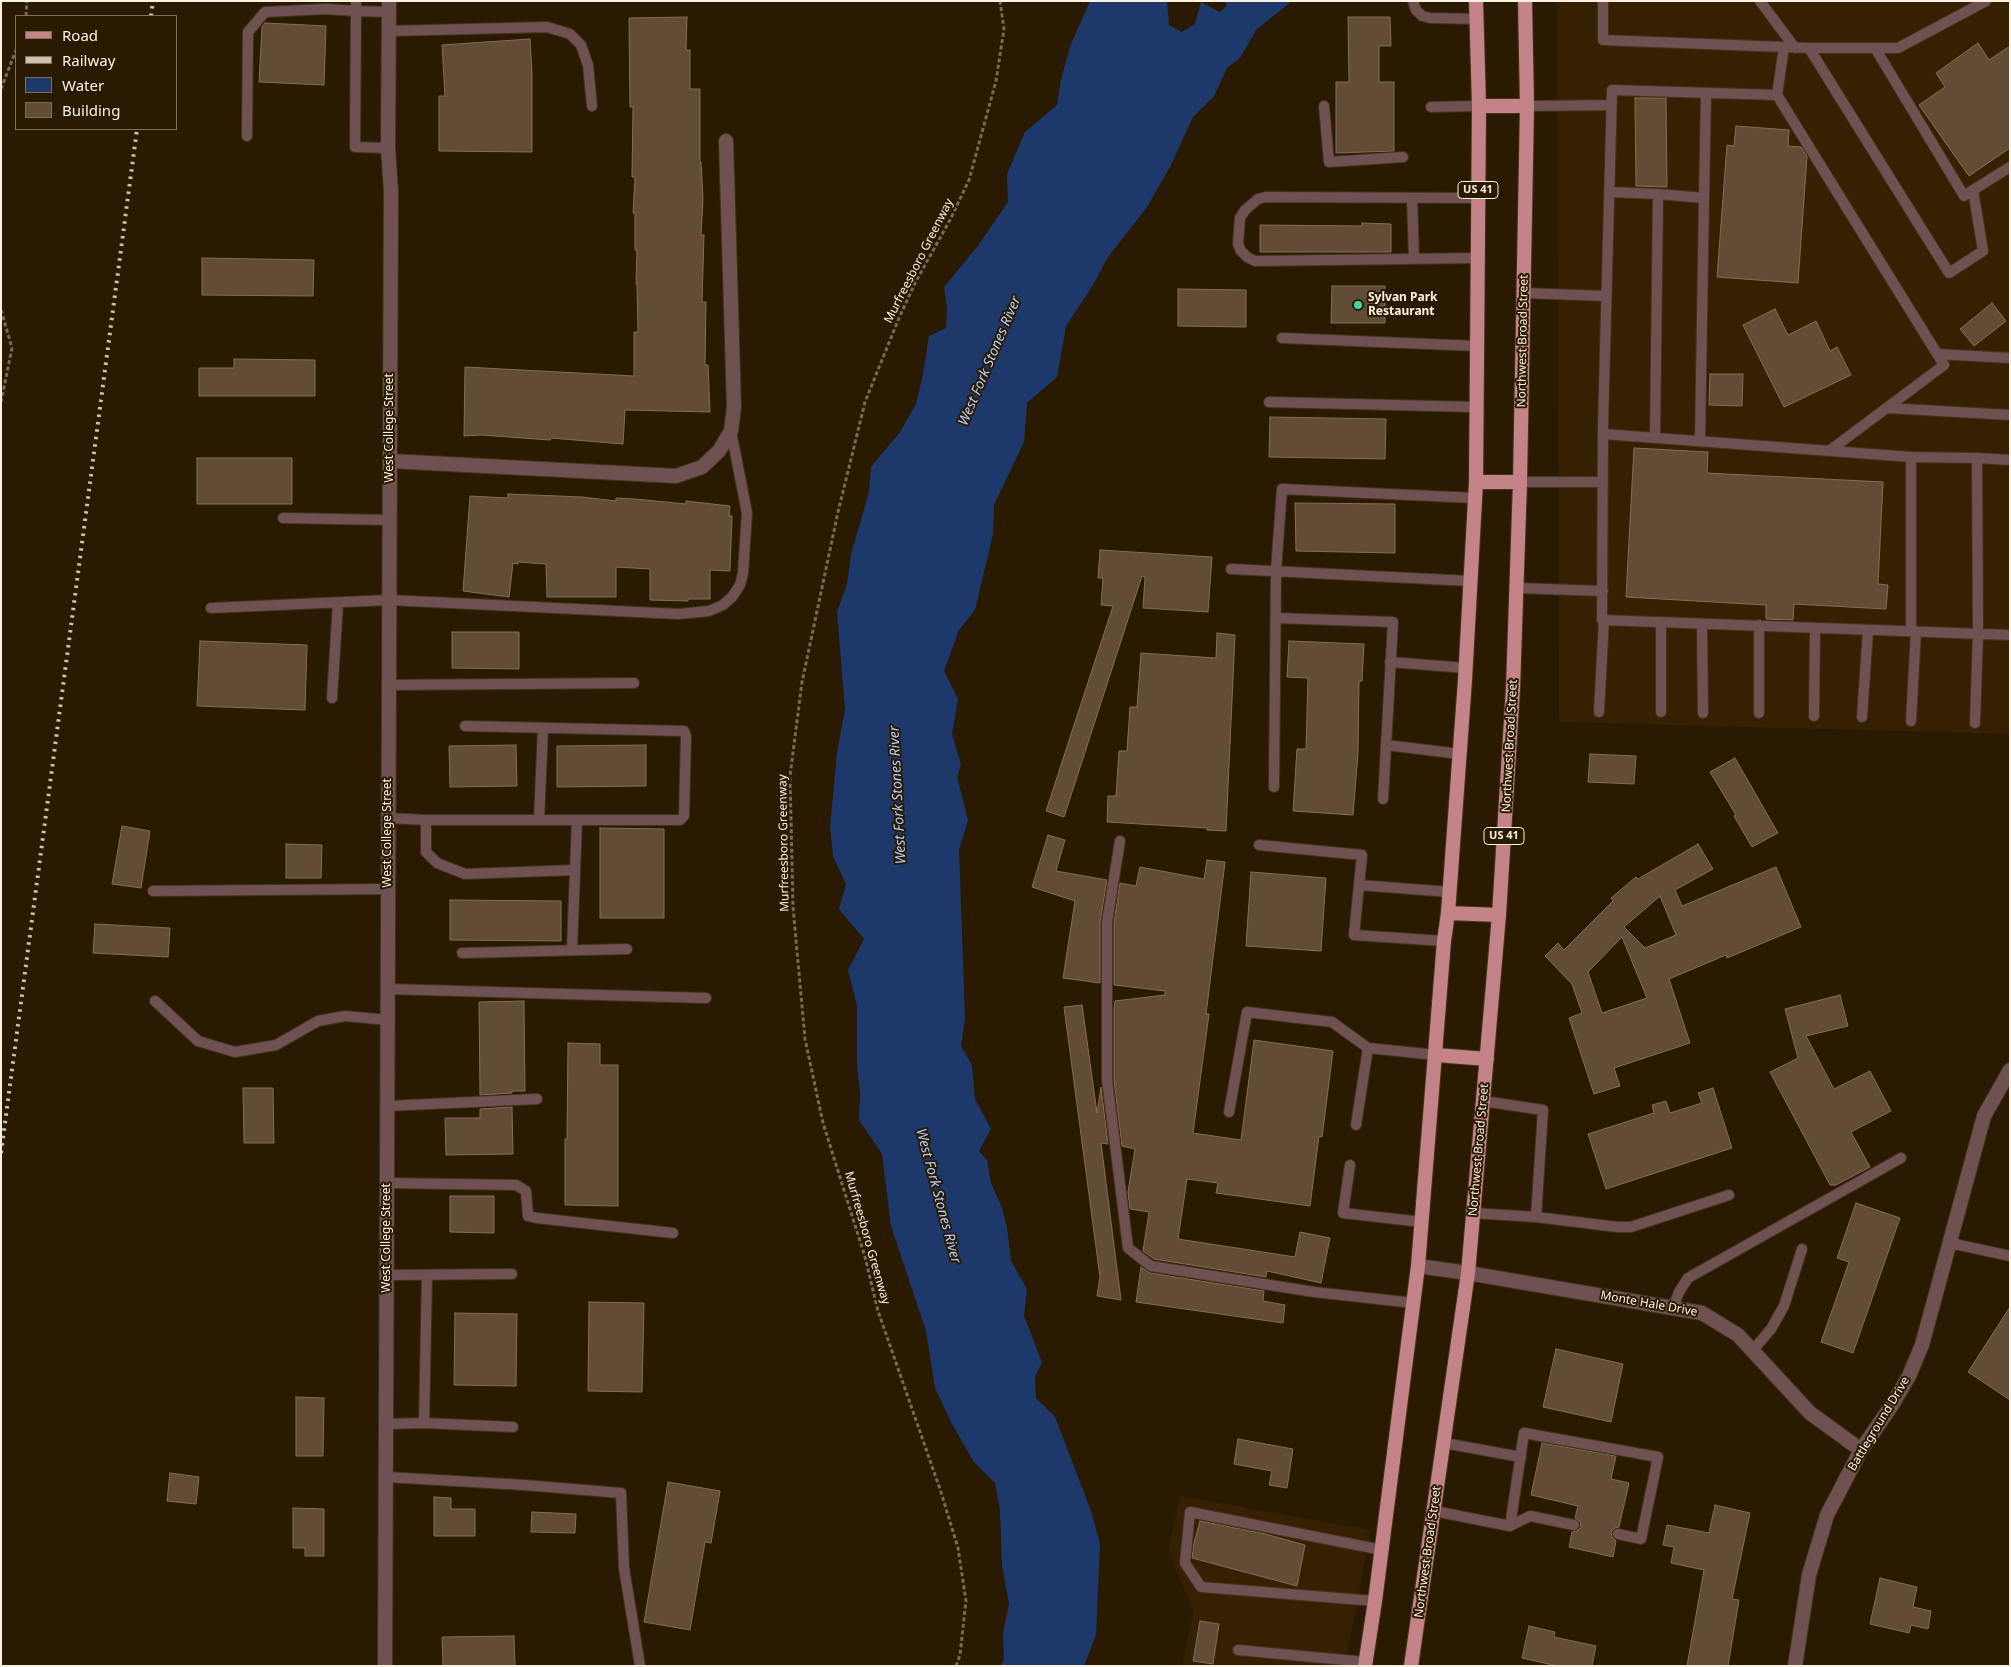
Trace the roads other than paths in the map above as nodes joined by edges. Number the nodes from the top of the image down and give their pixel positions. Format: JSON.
{"nodes":[{"id":1,"x":1413,"y":1,"type":"edge"},
{"id":2,"x":1476,"y":1,"type":"edge"},
{"id":3,"x":1525,"y":1,"type":"edge"},
{"id":4,"x":1603,"y":1,"type":"edge"},
{"id":5,"x":1760,"y":1,"type":"edge"},
{"id":6,"x":1986,"y":1,"type":"edge"},
{"id":7,"x":356,"y":6,"type":"edge"},
{"id":8,"x":389,"y":7,"type":"edge"},
{"id":9,"x":1477,"y":19,"type":"junction"},
{"id":10,"x":389,"y":31,"type":"junction"},
{"id":11,"x":1784,"y":47,"type":"junction"},
{"id":12,"x":1796,"y":48,"type":"junction"},
{"id":13,"x":1808,"y":48,"type":"junction"},
{"id":14,"x":1875,"y":48,"type":"junction"},
{"id":15,"x":1706,"y":93,"type":"junction"},
{"id":16,"x":1777,"y":95,"type":"junction"},
{"id":17,"x":1610,"y":105,"type":"junction"},
{"id":18,"x":592,"y":106,"type":"dead end"},
{"id":19,"x":1324,"y":106,"type":"dead end"},
{"id":20,"x":1479,"y":106,"type":"junction"},
{"id":21,"x":1527,"y":106,"type":"junction"},
{"id":22,"x":1431,"y":108,"type":"dead end"},
{"id":23,"x":247,"y":136,"type":"dead end"},
{"id":24,"x":726,"y":141,"type":"dead end"},
{"id":25,"x":388,"y":148,"type":"junction"},
{"id":26,"x":1403,"y":157,"type":"dead end"},
{"id":27,"x":2010,"y":167,"type":"edge"},
{"id":28,"x":1973,"y":190,"type":"junction"},
{"id":29,"x":1609,"y":192,"type":"junction"},
{"id":30,"x":1658,"y":194,"type":"junction"},
{"id":31,"x":1412,"y":198,"type":"junction"},
{"id":32,"x":1478,"y":198,"type":"junction"},
{"id":33,"x":1704,"y":198,"type":"junction"},
{"id":34,"x":1478,"y":258,"type":"junction"},
{"id":35,"x":1414,"y":259,"type":"junction"},
{"id":36,"x":1524,"y":293,"type":"junction"},
{"id":37,"x":1606,"y":296,"type":"junction"},
{"id":38,"x":1282,"y":338,"type":"dead end"},
{"id":39,"x":1477,"y":346,"type":"junction"},
{"id":40,"x":1938,"y":354,"type":"junction"},
{"id":41,"x":2010,"y":358,"type":"edge"},
{"id":42,"x":1269,"y":402,"type":"dead end"},
{"id":43,"x":1476,"y":408,"type":"junction"},
{"id":44,"x":1887,"y":408,"type":"junction"},
{"id":45,"x":2010,"y":415,"type":"edge"},
{"id":46,"x":731,"y":431,"type":"junction"},
{"id":47,"x":1603,"y":434,"type":"junction"},
{"id":48,"x":1655,"y":438,"type":"junction"},
{"id":49,"x":1700,"y":442,"type":"junction"},
{"id":50,"x":1829,"y":451,"type":"junction"},
{"id":51,"x":1911,"y":457,"type":"junction"},
{"id":52,"x":1977,"y":458,"type":"junction"},
{"id":53,"x":2010,"y":460,"type":"edge"},
{"id":54,"x":390,"y":461,"type":"junction"},
{"id":55,"x":1476,"y":482,"type":"junction"},
{"id":56,"x":1520,"y":482,"type":"junction"},
{"id":57,"x":1602,"y":482,"type":"junction"},
{"id":58,"x":1475,"y":498,"type":"junction"},
{"id":59,"x":283,"y":518,"type":"dead end"},
{"id":60,"x":389,"y":520,"type":"junction"},
{"id":61,"x":1231,"y":569,"type":"dead end"},
{"id":62,"x":1276,"y":570,"type":"junction"},
{"id":63,"x":1470,"y":580,"type":"junction"},
{"id":64,"x":1517,"y":588,"type":"junction"},
{"id":65,"x":1603,"y":591,"type":"junction"},
{"id":66,"x":389,"y":600,"type":"junction"},
{"id":67,"x":338,"y":603,"type":"junction"},
{"id":68,"x":211,"y":608,"type":"dead end"},
{"id":69,"x":1276,"y":618,"type":"junction"},
{"id":70,"x":1604,"y":620,"type":"junction"},
{"id":71,"x":1661,"y":622,"type":"junction"},
{"id":72,"x":1702,"y":624,"type":"junction"},
{"id":73,"x":1759,"y":625,"type":"junction"},
{"id":74,"x":1815,"y":628,"type":"junction"},
{"id":75,"x":1868,"y":630,"type":"junction"},
{"id":76,"x":1914,"y":631,"type":"junction"},
{"id":77,"x":1978,"y":634,"type":"junction"},
{"id":78,"x":2010,"y":635,"type":"edge"},
{"id":79,"x":1390,"y":662,"type":"junction"},
{"id":80,"x":1466,"y":668,"type":"junction"},
{"id":81,"x":634,"y":683,"type":"dead end"},
{"id":82,"x":389,"y":684,"type":"junction"},
{"id":83,"x":332,"y":698,"type":"dead end"},
{"id":84,"x":1598,"y":712,"type":"dead end"},
{"id":85,"x":1661,"y":712,"type":"dead end"},
{"id":86,"x":1703,"y":713,"type":"dead end"},
{"id":87,"x":1759,"y":713,"type":"dead end"},
{"id":88,"x":1814,"y":716,"type":"dead end"},
{"id":89,"x":1862,"y":717,"type":"dead end"},
{"id":90,"x":1911,"y":721,"type":"dead end"},
{"id":91,"x":1975,"y":723,"type":"dead end"},
{"id":92,"x":465,"y":726,"type":"dead end"},
{"id":93,"x":542,"y":728,"type":"junction"},
{"id":94,"x":1386,"y":745,"type":"junction"},
{"id":95,"x":1460,"y":754,"type":"junction"},
{"id":96,"x":1274,"y":787,"type":"dead end"},
{"id":97,"x":1383,"y":798,"type":"dead end"},
{"id":98,"x":388,"y":818,"type":"junction"},
{"id":99,"x":426,"y":820,"type":"junction"},
{"id":100,"x":539,"y":820,"type":"junction"},
{"id":101,"x":577,"y":820,"type":"junction"},
{"id":102,"x":1120,"y":841,"type":"dead end"},
{"id":103,"x":1259,"y":845,"type":"dead end"},
{"id":104,"x":575,"y":870,"type":"junction"},
{"id":105,"x":1359,"y":885,"type":"junction"},
{"id":106,"x":388,"y":889,"type":"junction"},
{"id":107,"x":153,"y":891,"type":"dead end"},
{"id":108,"x":1450,"y":892,"type":"junction"},
{"id":109,"x":1448,"y":914,"type":"junction"},
{"id":110,"x":1499,"y":915,"type":"junction"},
{"id":111,"x":1444,"y":941,"type":"junction"},
{"id":112,"x":572,"y":949,"type":"junction"},
{"id":113,"x":627,"y":949,"type":"dead end"},
{"id":114,"x":462,"y":953,"type":"dead end"},
{"id":115,"x":388,"y":989,"type":"junction"},
{"id":116,"x":706,"y":998,"type":"dead end"},
{"id":117,"x":155,"y":1001,"type":"dead end"},
{"id":118,"x":388,"y":1020,"type":"junction"},
{"id":119,"x":1368,"y":1048,"type":"junction"},
{"id":120,"x":1436,"y":1054,"type":"junction"},
{"id":121,"x":1486,"y":1059,"type":"junction"},
{"id":122,"x":2010,"y":1070,"type":"edge"},
{"id":123,"x":537,"y":1099,"type":"dead end"},
{"id":124,"x":1483,"y":1101,"type":"junction"},
{"id":125,"x":387,"y":1106,"type":"junction"},
{"id":126,"x":1229,"y":1112,"type":"dead end"},
{"id":127,"x":1356,"y":1125,"type":"dead end"},
{"id":128,"x":1901,"y":1158,"type":"dead end"},
{"id":129,"x":1350,"y":1165,"type":"dead end"},
{"id":130,"x":387,"y":1183,"type":"junction"},
{"id":131,"x":1729,"y":1195,"type":"dead end"},
{"id":132,"x":1473,"y":1213,"type":"junction"},
{"id":133,"x":1536,"y":1217,"type":"junction"},
{"id":134,"x":1422,"y":1222,"type":"junction"},
{"id":135,"x":673,"y":1233,"type":"dead end"},
{"id":136,"x":1950,"y":1243,"type":"junction"},
{"id":137,"x":1802,"y":1249,"type":"dead end"},
{"id":138,"x":2010,"y":1256,"type":"edge"},
{"id":139,"x":1418,"y":1266,"type":"junction"},
{"id":140,"x":1468,"y":1273,"type":"junction"},
{"id":141,"x":512,"y":1274,"type":"dead end"},
{"id":142,"x":386,"y":1275,"type":"junction"},
{"id":143,"x":427,"y":1275,"type":"junction"},
{"id":144,"x":1414,"y":1302,"type":"junction"},
{"id":145,"x":1673,"y":1308,"type":"junction"},
{"id":146,"x":1753,"y":1350,"type":"junction"},
{"id":147,"x":424,"y":1423,"type":"junction"},
{"id":148,"x":386,"y":1424,"type":"junction"},
{"id":149,"x":513,"y":1427,"type":"dead end"},
{"id":150,"x":1444,"y":1443,"type":"junction"},
{"id":151,"x":1861,"y":1450,"type":"junction"},
{"id":152,"x":1521,"y":1457,"type":"junction"},
{"id":153,"x":386,"y":1477,"type":"junction"},
{"id":154,"x":1434,"y":1511,"type":"junction"},
{"id":155,"x":1574,"y":1525,"type":"dead end"},
{"id":156,"x":1510,"y":1526,"type":"junction"},
{"id":157,"x":1618,"y":1534,"type":"dead end"},
{"id":158,"x":1382,"y":1550,"type":"junction"},
{"id":159,"x":1375,"y":1601,"type":"junction"},
{"id":160,"x":1238,"y":1650,"type":"dead end"},
{"id":161,"x":1365,"y":1664,"type":"edge"},
{"id":162,"x":385,"y":1666,"type":"edge"},
{"id":163,"x":640,"y":1666,"type":"edge"},
{"id":164,"x":1411,"y":1666,"type":"edge"},
{"id":165,"x":1795,"y":1666,"type":"edge"}],
"edges":[{"from":1,"to":9,"type":"lane"},
{"from":2,"to":9,"type":"main road","number":"US 41"},
{"from":3,"to":21,"type":"main road","name":"Northwest Broad Street","number":"US 41"},
{"from":4,"to":11,"type":"lane"},
{"from":5,"to":12,"type":"lane"},
{"from":6,"to":14,"type":"lane"},
{"from":7,"to":8,"type":"lane"},
{"from":7,"to":23,"type":"lane"},
{"from":7,"to":25,"type":"lane"},
{"from":8,"to":10,"type":"street","name":"West College Street"},
{"from":9,"to":20,"type":"main road","number":"US 41"},
{"from":10,"to":18,"type":"lane"},
{"from":10,"to":25,"type":"street","name":"West College Street"},
{"from":11,"to":12,"type":"lane"},
{"from":11,"to":16,"type":"lane"},
{"from":12,"to":13,"type":"lane"},
{"from":13,"to":14,"type":"lane"},
{"from":13,"to":28,"type":"lane"},
{"from":14,"to":28,"type":"lane"},
{"from":15,"to":16,"type":"lane"},
{"from":15,"to":17,"type":"lane"},
{"from":15,"to":33,"type":"lane"},
{"from":16,"to":40,"type":"lane"},
{"from":17,"to":21,"type":"lane"},
{"from":17,"to":29,"type":"lane"},
{"from":19,"to":26,"type":"lane"},
{"from":20,"to":21,"type":"main road"},
{"from":20,"to":22,"type":"lane"},
{"from":20,"to":32,"type":"main road","number":"US 41"},
{"from":21,"to":36,"type":"main road","name":"Northwest Broad Street","number":"US 41"},
{"from":24,"to":46,"type":"street"},
{"from":25,"to":54,"type":"street","name":"West College Street"},
{"from":27,"to":28,"type":"lane"},
{"from":29,"to":30,"type":"lane"},
{"from":29,"to":37,"type":"lane"},
{"from":30,"to":33,"type":"lane"},
{"from":30,"to":48,"type":"lane"},
{"from":31,"to":32,"type":"lane"},
{"from":31,"to":35,"type":"lane"},
{"from":31,"to":35,"type":"lane"},
{"from":32,"to":34,"type":"main road","number":"US 41"},
{"from":33,"to":49,"type":"lane"},
{"from":34,"to":35,"type":"lane"},
{"from":34,"to":39,"type":"main road","number":"US 41"},
{"from":36,"to":37,"type":"lane"},
{"from":36,"to":56,"type":"main road","name":"Northwest Broad Street","number":"US 41"},
{"from":37,"to":47,"type":"lane"},
{"from":38,"to":39,"type":"lane"},
{"from":39,"to":43,"type":"main road","number":"US 41"},
{"from":40,"to":41,"type":"lane"},
{"from":40,"to":44,"type":"lane"},
{"from":42,"to":43,"type":"lane"},
{"from":43,"to":55,"type":"main road","number":"US 41"},
{"from":44,"to":45,"type":"lane"},
{"from":44,"to":50,"type":"lane"},
{"from":46,"to":54,"type":"street"},
{"from":46,"to":66,"type":"lane"},
{"from":47,"to":48,"type":"lane"},
{"from":47,"to":57,"type":"lane"},
{"from":48,"to":49,"type":"lane"},
{"from":49,"to":50,"type":"lane"},
{"from":50,"to":51,"type":"lane"},
{"from":51,"to":52,"type":"lane"},
{"from":51,"to":76,"type":"lane"},
{"from":52,"to":53,"type":"lane"},
{"from":52,"to":77,"type":"lane"},
{"from":54,"to":60,"type":"street","name":"West College Street"},
{"from":55,"to":56,"type":"main road"},
{"from":55,"to":58,"type":"main road","number":"US 41"},
{"from":56,"to":57,"type":"lane"},
{"from":56,"to":64,"type":"main road","name":"Northwest Broad Street","number":"US 41"},
{"from":57,"to":65,"type":"lane"},
{"from":58,"to":62,"type":"lane"},
{"from":58,"to":63,"type":"main road","number":"US 41"},
{"from":59,"to":60,"type":"lane"},
{"from":60,"to":66,"type":"street","name":"West College Street"},
{"from":61,"to":62,"type":"lane"},
{"from":62,"to":63,"type":"lane"},
{"from":62,"to":69,"type":"lane"},
{"from":63,"to":80,"type":"main road","number":"US 41"},
{"from":64,"to":65,"type":"lane"},
{"from":64,"to":110,"type":"main road","name":"Northwest Broad Street","number":"US 41"},
{"from":65,"to":70,"type":"lane"},
{"from":66,"to":67,"type":"lane"},
{"from":66,"to":82,"type":"street","name":"West College Street"},
{"from":67,"to":68,"type":"lane"},
{"from":67,"to":83,"type":"lane"},
{"from":69,"to":79,"type":"lane"},
{"from":69,"to":96,"type":"lane"},
{"from":70,"to":71,"type":"lane"},
{"from":70,"to":84,"type":"lane"},
{"from":71,"to":72,"type":"lane"},
{"from":71,"to":85,"type":"lane"},
{"from":72,"to":73,"type":"lane"},
{"from":72,"to":86,"type":"lane"},
{"from":73,"to":74,"type":"lane"},
{"from":73,"to":87,"type":"lane"},
{"from":74,"to":75,"type":"lane"},
{"from":74,"to":88,"type":"lane"},
{"from":75,"to":76,"type":"lane"},
{"from":75,"to":89,"type":"lane"},
{"from":76,"to":77,"type":"lane"},
{"from":76,"to":90,"type":"lane"},
{"from":77,"to":78,"type":"lane"},
{"from":77,"to":91,"type":"lane"},
{"from":79,"to":80,"type":"lane"},
{"from":79,"to":94,"type":"lane"},
{"from":80,"to":95,"type":"main road","number":"US 41"},
{"from":81,"to":82,"type":"lane"},
{"from":82,"to":98,"type":"street","name":"West College Street"},
{"from":92,"to":93,"type":"lane"},
{"from":93,"to":100,"type":"lane"},
{"from":93,"to":101,"type":"lane"},
{"from":94,"to":95,"type":"lane"},
{"from":94,"to":97,"type":"lane"},
{"from":95,"to":108,"type":"main road","number":"US 41"},
{"from":98,"to":99,"type":"lane"},
{"from":98,"to":106,"type":"street","name":"West College Street"},
{"from":99,"to":100,"type":"lane"},
{"from":99,"to":104,"type":"lane"},
{"from":100,"to":101,"type":"lane"},
{"from":101,"to":104,"type":"lane"},
{"from":102,"to":144,"type":"lane"},
{"from":103,"to":105,"type":"lane"},
{"from":104,"to":112,"type":"lane"},
{"from":105,"to":108,"type":"lane"},
{"from":105,"to":111,"type":"lane"},
{"from":106,"to":107,"type":"lane"},
{"from":106,"to":115,"type":"street","name":"West College Street"},
{"from":108,"to":109,"type":"main road","number":"US 41"},
{"from":109,"to":110,"type":"main road"},
{"from":109,"to":111,"type":"main road","number":"US 41"},
{"from":110,"to":121,"type":"main road","name":"Northwest Broad Street","number":"US 41"},
{"from":111,"to":120,"type":"main road","number":"US 41"},
{"from":112,"to":113,"type":"lane"},
{"from":112,"to":114,"type":"lane"},
{"from":115,"to":116,"type":"lane"},
{"from":115,"to":118,"type":"street","name":"West College Street"},
{"from":117,"to":118,"type":"lane"},
{"from":118,"to":125,"type":"street","name":"West College Street"},
{"from":119,"to":120,"type":"lane"},
{"from":119,"to":126,"type":"lane"},
{"from":119,"to":127,"type":"lane"},
{"from":120,"to":121,"type":"main road"},
{"from":120,"to":134,"type":"main road","number":"US 41"},
{"from":121,"to":124,"type":"main road","name":"Northwest Broad Street","number":"US 41"},
{"from":122,"to":136,"type":"street","name":"Battleground Drive"},
{"from":123,"to":125,"type":"lane"},
{"from":124,"to":132,"type":"main road","name":"Northwest Broad Street","number":"US 41"},
{"from":124,"to":133,"type":"lane"},
{"from":125,"to":130,"type":"street","name":"West College Street"},
{"from":128,"to":145,"type":"lane"},
{"from":129,"to":134,"type":"lane"},
{"from":130,"to":135,"type":"lane"},
{"from":130,"to":142,"type":"street","name":"West College Street"},
{"from":131,"to":133,"type":"lane"},
{"from":132,"to":133,"type":"lane"},
{"from":132,"to":140,"type":"main road","name":"Northwest Broad Street","number":"US 41"},
{"from":134,"to":139,"type":"main road","number":"US 41"},
{"from":136,"to":138,"type":"lane"},
{"from":136,"to":151,"type":"street","name":"Battleground Drive"},
{"from":137,"to":146,"type":"lane"},
{"from":139,"to":140,"type":"street","name":"Monte Hale Drive"},
{"from":139,"to":144,"type":"main road","number":"US 41"},
{"from":140,"to":145,"type":"street","name":"Monte Hale Drive"},
{"from":140,"to":150,"type":"main road","name":"Northwest Broad Street","number":"US 41"},
{"from":141,"to":143,"type":"lane"},
{"from":142,"to":143,"type":"lane"},
{"from":142,"to":148,"type":"street","name":"West College Street"},
{"from":143,"to":147,"type":"lane"},
{"from":144,"to":158,"type":"main road","number":"US 41"},
{"from":145,"to":146,"type":"street","name":"Monte Hale Drive"},
{"from":146,"to":151,"type":"street","name":"Monte Hale Drive"},
{"from":147,"to":148,"type":"lane"},
{"from":147,"to":149,"type":"lane"},
{"from":148,"to":153,"type":"street","name":"West College Street"},
{"from":150,"to":152,"type":"lane"},
{"from":150,"to":154,"type":"main road","name":"Northwest Broad Street","number":"US 41"},
{"from":151,"to":165,"type":"street","name":"Battleground Drive"},
{"from":152,"to":156,"type":"lane"},
{"from":152,"to":157,"type":"lane"},
{"from":153,"to":162,"type":"street","name":"West College Street"},
{"from":153,"to":163,"type":"lane"},
{"from":154,"to":156,"type":"lane"},
{"from":154,"to":164,"type":"main road","name":"Northwest Broad Street","number":"US 41"},
{"from":155,"to":156,"type":"lane"},
{"from":158,"to":159,"type":"main road","number":"US 41"},
{"from":158,"to":159,"type":"lane"},
{"from":159,"to":161,"type":"main road","number":"US 41"},
{"from":160,"to":161,"type":"lane"}]}
